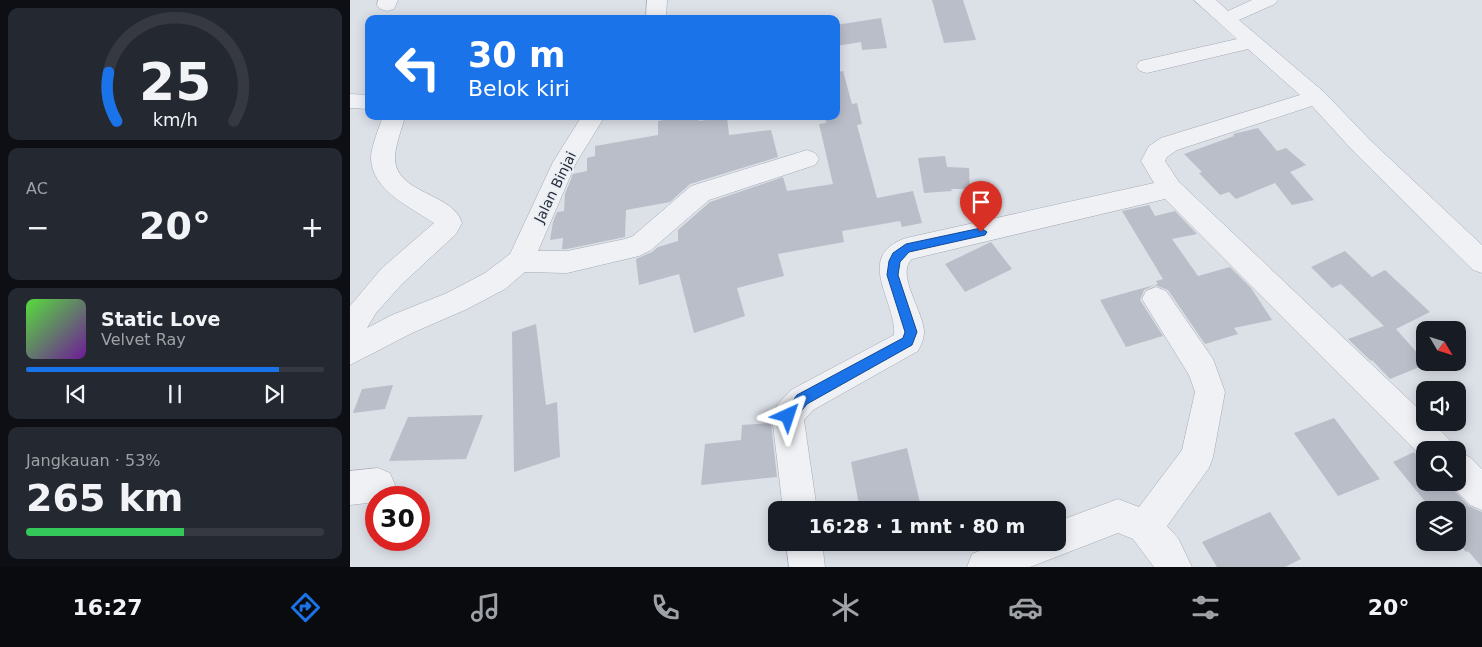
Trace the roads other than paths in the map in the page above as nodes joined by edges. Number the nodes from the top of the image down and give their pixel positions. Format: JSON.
{"nodes":[{"id":1,"x":657,"y":0,"type":"edge"},
{"id":2,"x":1204,"y":0,"type":"edge"},
{"id":3,"x":1268,"y":0,"type":"edge"},
{"id":4,"x":656,"y":15,"type":"edge"},
{"id":5,"x":1226,"y":19,"type":"junction"},
{"id":6,"x":1251,"y":42,"type":"junction"},
{"id":7,"x":1147,"y":66,"type":"dead end"},
{"id":8,"x":1316,"y":97,"type":"junction"},
{"id":9,"x":350,"y":101,"type":"edge"},
{"id":10,"x":365,"y":102,"type":"edge"},
{"id":11,"x":393,"y":120,"type":"edge"},
{"id":12,"x":591,"y":120,"type":"edge"},
{"id":13,"x":807,"y":158,"type":"dead end"},
{"id":14,"x":1170,"y":189,"type":"junction"},
{"id":15,"x":520,"y":261,"type":"junction"},
{"id":16,"x":1482,"y":262,"type":"edge"},
{"id":17,"x":1156,"y":299,"type":"dead end"},
{"id":18,"x":350,"y":334,"type":"edge"},
{"id":19,"x":350,"y":334,"type":"edge"},
{"id":20,"x":354,"y":350,"type":"edge"},
{"id":21,"x":1429,"y":441,"type":"edge"},
{"id":22,"x":1466,"y":477,"type":"edge"},
{"id":23,"x":1482,"y":493,"type":"edge"},
{"id":24,"x":799,"y":501,"type":"edge"},
{"id":25,"x":1145,"y":527,"type":"junction"},
{"id":26,"x":1066,"y":536,"type":"edge"},
{"id":27,"x":805,"y":551,"type":"edge"},
{"id":28,"x":1026,"y":551,"type":"edge"},
{"id":29,"x":807,"y":567,"type":"edge"},
{"id":30,"x":985,"y":567,"type":"edge"},
{"id":31,"x":1174,"y":567,"type":"edge"}],
"edges":[{"from":1,"to":4,"type":"street"},
{"from":2,"to":5,"type":"street"},
{"from":3,"to":5,"type":"street"},
{"from":5,"to":6,"type":"street"},
{"from":6,"to":7,"type":"street"},
{"from":6,"to":8,"type":"street"},
{"from":8,"to":14,"type":"street"},
{"from":8,"to":16,"type":"street"},
{"from":9,"to":10,"type":"street"},
{"from":11,"to":19,"type":"street"},
{"from":12,"to":15,"type":"street","name":"Jalan Binjai"},
{"from":13,"to":15,"type":"street"},
{"from":14,"to":21,"type":"street"},
{"from":14,"to":24,"type":"street"},
{"from":15,"to":20,"type":"street"},
{"from":17,"to":25,"type":"street"},
{"from":18,"to":20,"type":"street"},
{"from":22,"to":23,"type":"street"},
{"from":25,"to":26,"type":"street"},
{"from":25,"to":31,"type":"street"},
{"from":27,"to":29,"type":"street"},
{"from":28,"to":30,"type":"street"}]}
